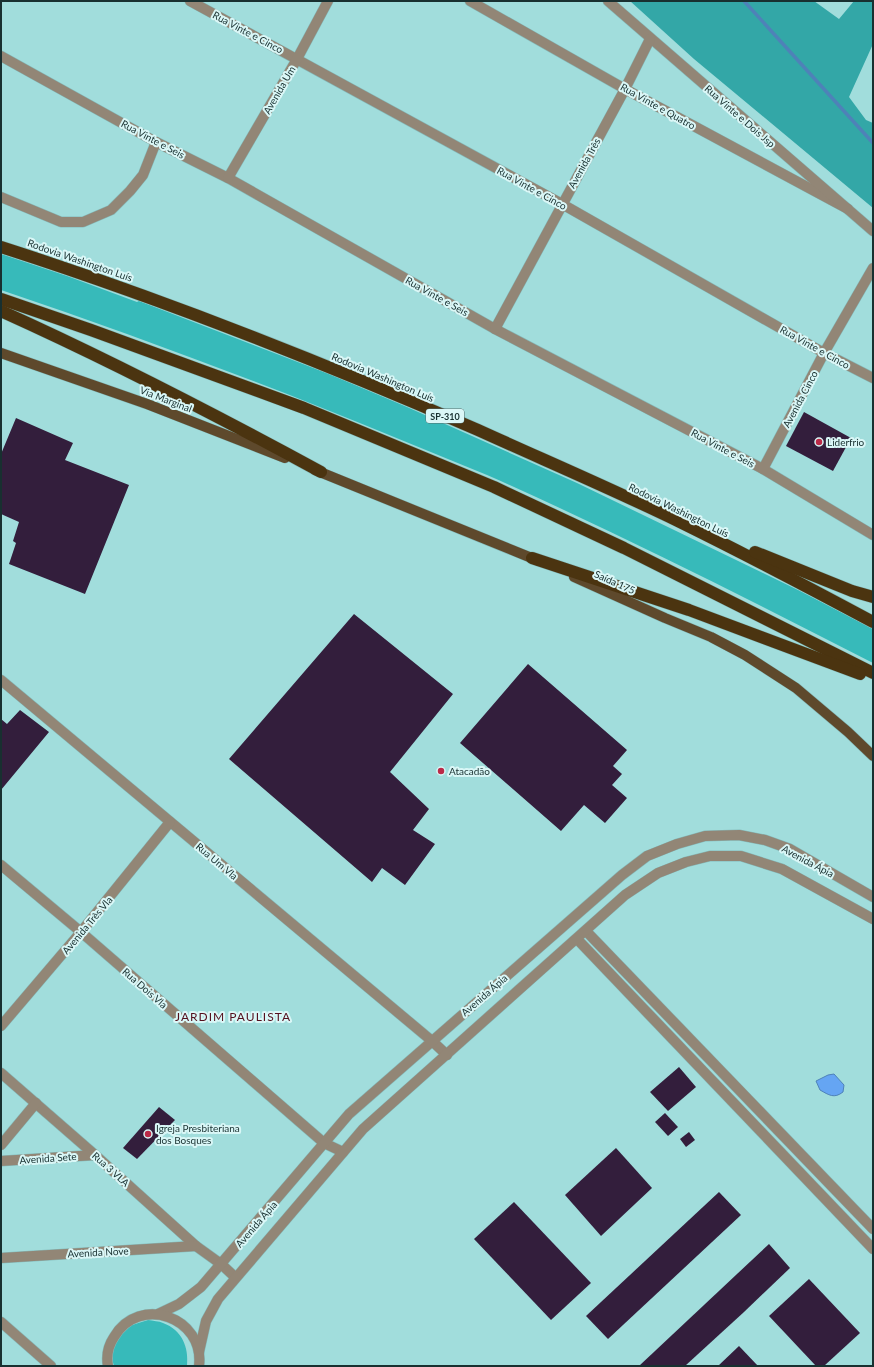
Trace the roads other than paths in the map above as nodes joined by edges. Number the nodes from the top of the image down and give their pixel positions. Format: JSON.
{"nodes":[{"id":1,"x":190,"y":1,"type":"edge"},
{"id":2,"x":328,"y":1,"type":"edge"},
{"id":3,"x":470,"y":1,"type":"edge"},
{"id":4,"x":608,"y":1,"type":"edge"},
{"id":5,"x":650,"y":39,"type":"junction"},
{"id":6,"x":1,"y":56,"type":"edge"},
{"id":7,"x":297,"y":59,"type":"junction"},
{"id":8,"x":625,"y":89,"type":"junction"},
{"id":9,"x":156,"y":142,"type":"junction"},
{"id":10,"x":228,"y":178,"type":"junction"},
{"id":11,"x":1,"y":197,"type":"edge"},
{"id":12,"x":562,"y":204,"type":"junction"},
{"id":13,"x":848,"y":209,"type":"junction"},
{"id":14,"x":873,"y":231,"type":"edge"},
{"id":15,"x":1,"y":247,"type":"edge"},
{"id":16,"x":873,"y":268,"type":"edge"},
{"id":17,"x":1,"y":299,"type":"edge"},
{"id":18,"x":1,"y":311,"type":"edge"},
{"id":19,"x":495,"y":329,"type":"junction"},
{"id":20,"x":1,"y":353,"type":"edge"},
{"id":21,"x":824,"y":353,"type":"junction"},
{"id":22,"x":873,"y":378,"type":"edge"},
{"id":23,"x":763,"y":469,"type":"junction"},
{"id":24,"x":321,"y":472,"type":"junction"},
{"id":25,"x":675,"y":520,"type":"junction"},
{"id":26,"x":873,"y":535,"type":"edge"},
{"id":27,"x":532,"y":558,"type":"junction"},
{"id":28,"x":873,"y":597,"type":"edge"},
{"id":29,"x":873,"y":622,"type":"edge"},
{"id":30,"x":873,"y":673,"type":"edge"},
{"id":31,"x":873,"y":678,"type":"edge"},
{"id":32,"x":1,"y":680,"type":"edge"},
{"id":33,"x":873,"y":756,"type":"edge"},
{"id":34,"x":170,"y":822,"type":"junction"},
{"id":35,"x":1,"y":866,"type":"edge"},
{"id":36,"x":873,"y":897,"type":"edge"},
{"id":37,"x":873,"y":919,"type":"edge"},
{"id":38,"x":586,"y":931,"type":"junction"},
{"id":39,"x":81,"y":932,"type":"junction"},
{"id":40,"x":577,"y":939,"type":"junction"},
{"id":41,"x":1,"y":1026,"type":"edge"},
{"id":42,"x":432,"y":1041,"type":"junction"},
{"id":43,"x":447,"y":1055,"type":"junction"},
{"id":44,"x":1,"y":1072,"type":"edge"},
{"id":45,"x":36,"y":1103,"type":"junction"},
{"id":46,"x":324,"y":1143,"type":"junction"},
{"id":47,"x":1,"y":1145,"type":"edge"},
{"id":48,"x":343,"y":1152,"type":"junction"},
{"id":49,"x":95,"y":1155,"type":"junction"},
{"id":50,"x":1,"y":1161,"type":"edge"},
{"id":51,"x":873,"y":1229,"type":"edge"},
{"id":52,"x":196,"y":1246,"type":"junction"},
{"id":53,"x":873,"y":1249,"type":"edge"},
{"id":54,"x":1,"y":1258,"type":"edge"},
{"id":55,"x":221,"y":1264,"type":"junction"},
{"id":56,"x":235,"y":1277,"type":"junction"},
{"id":57,"x":158,"y":1314,"type":"junction"},
{"id":58,"x":1,"y":1322,"type":"edge"},
{"id":59,"x":199,"y":1352,"type":"junction"},
{"id":60,"x":107,"y":1363,"type":"edge"},
{"id":61,"x":51,"y":1366,"type":"edge"},
{"id":62,"x":199,"y":1366,"type":"edge"}],
"edges":[{"from":1,"to":7,"type":"street","name":"Rua Vinte e Cinco"},
{"from":2,"to":7,"type":"street","name":"Avenida Um"},
{"from":3,"to":8,"type":"street","name":"Rua Vinte e Quatro"},
{"from":4,"to":5,"type":"street","name":"Rua Vinte e Dois Jsp"},
{"from":5,"to":8,"type":"street","name":"Avenida Três"},
{"from":5,"to":13,"type":"street","name":"Rua Vinte e Dois Jsp"},
{"from":6,"to":9,"type":"street","name":"Rua Vinte e Seis"},
{"from":7,"to":10,"type":"street","name":"Avenida Um"},
{"from":7,"to":12,"type":"street","name":"Rua Vinte e Cinco"},
{"from":8,"to":12,"type":"street","name":"Avenida Três"},
{"from":8,"to":13,"type":"street","name":"Rua Vinte e Quatro"},
{"from":9,"to":10,"type":"street","name":"Rua Vinte e Seis"},
{"from":9,"to":11,"type":"street"},
{"from":10,"to":19,"type":"street","name":"Rua Vinte e Seis"},
{"from":12,"to":19,"type":"street","name":"Avenida Três"},
{"from":12,"to":21,"type":"street","name":"Rua Vinte e Cinco"},
{"from":13,"to":14,"type":"street","name":"Rua Vinte e Dois Jsp"},
{"from":15,"to":25,"type":"highway","name":"Rodovia Washington Luís","number":"SP-310"},
{"from":16,"to":21,"type":"street","name":"Avenida Cinco"},
{"from":17,"to":30,"type":"highway"},
{"from":18,"to":24,"type":"highway"},
{"from":19,"to":23,"type":"street","name":"Rua Vinte e Seis"},
{"from":20,"to":24,"type":"main road","name":"Via Marginal"},
{"from":21,"to":22,"type":"street","name":"Rua Vinte e Cinco"},
{"from":21,"to":23,"type":"street","name":"Avenida Cinco"},
{"from":23,"to":26,"type":"street","name":"Rua Vinte e Seis"},
{"from":24,"to":27,"type":"main road","name":"Saída 175"},
{"from":25,"to":28,"type":"highway"},
{"from":25,"to":29,"type":"highway","name":"Rodovia Washington Luís","number":"SP-310"},
{"from":27,"to":31,"type":"highway"},
{"from":27,"to":33,"type":"main road","name":"Saída 175"},
{"from":32,"to":34,"type":"street","name":"Rua Um Vla"},
{"from":34,"to":39,"type":"street","name":"Avenida Três Vla"},
{"from":34,"to":42,"type":"street","name":"Rua Um Vla"},
{"from":35,"to":39,"type":"street","name":"Rua Dois Vla"},
{"from":36,"to":42,"type":"street","name":"Avenida Ápia"},
{"from":37,"to":38,"type":"street","name":"Avenida Ápia"},
{"from":38,"to":40,"type":"street","name":"Avenida Ápia"},
{"from":38,"to":51,"type":"street"},
{"from":39,"to":41,"type":"street","name":"Avenida Três Vla"},
{"from":39,"to":46,"type":"street","name":"Rua Dois Vla"},
{"from":40,"to":43,"type":"street","name":"Avenida Ápia"},
{"from":40,"to":53,"type":"street"},
{"from":42,"to":43,"type":"street","name":"Rua Um Vla"},
{"from":42,"to":46,"type":"street","name":"Avenida Ápia"},
{"from":43,"to":48,"type":"street","name":"Avenida Ápia"},
{"from":44,"to":45,"type":"street","name":"Rua 3 VLA"},
{"from":45,"to":47,"type":"street"},
{"from":45,"to":49,"type":"street","name":"Rua 3 VLA"},
{"from":46,"to":48,"type":"street","name":"Rua Dois Vla"},
{"from":46,"to":55,"type":"street","name":"Avenida Ápia"},
{"from":48,"to":56,"type":"street","name":"Avenida Ápia"},
{"from":49,"to":50,"type":"street","name":"Avenida Sete"},
{"from":49,"to":52,"type":"street","name":"Rua 3 VLA"},
{"from":52,"to":54,"type":"street","name":"Avenida Nove"},
{"from":52,"to":55,"type":"street","name":"Rua 3 VLA"},
{"from":55,"to":56,"type":"street","name":"Rua 3 VLA"},
{"from":55,"to":57,"type":"street","name":"Avenida Ápia"},
{"from":56,"to":59,"type":"street","name":"Avenida Ápia"},
{"from":57,"to":59,"type":"street"},
{"from":57,"to":60,"type":"street"},
{"from":58,"to":61,"type":"street"},
{"from":59,"to":62,"type":"street"}]}
